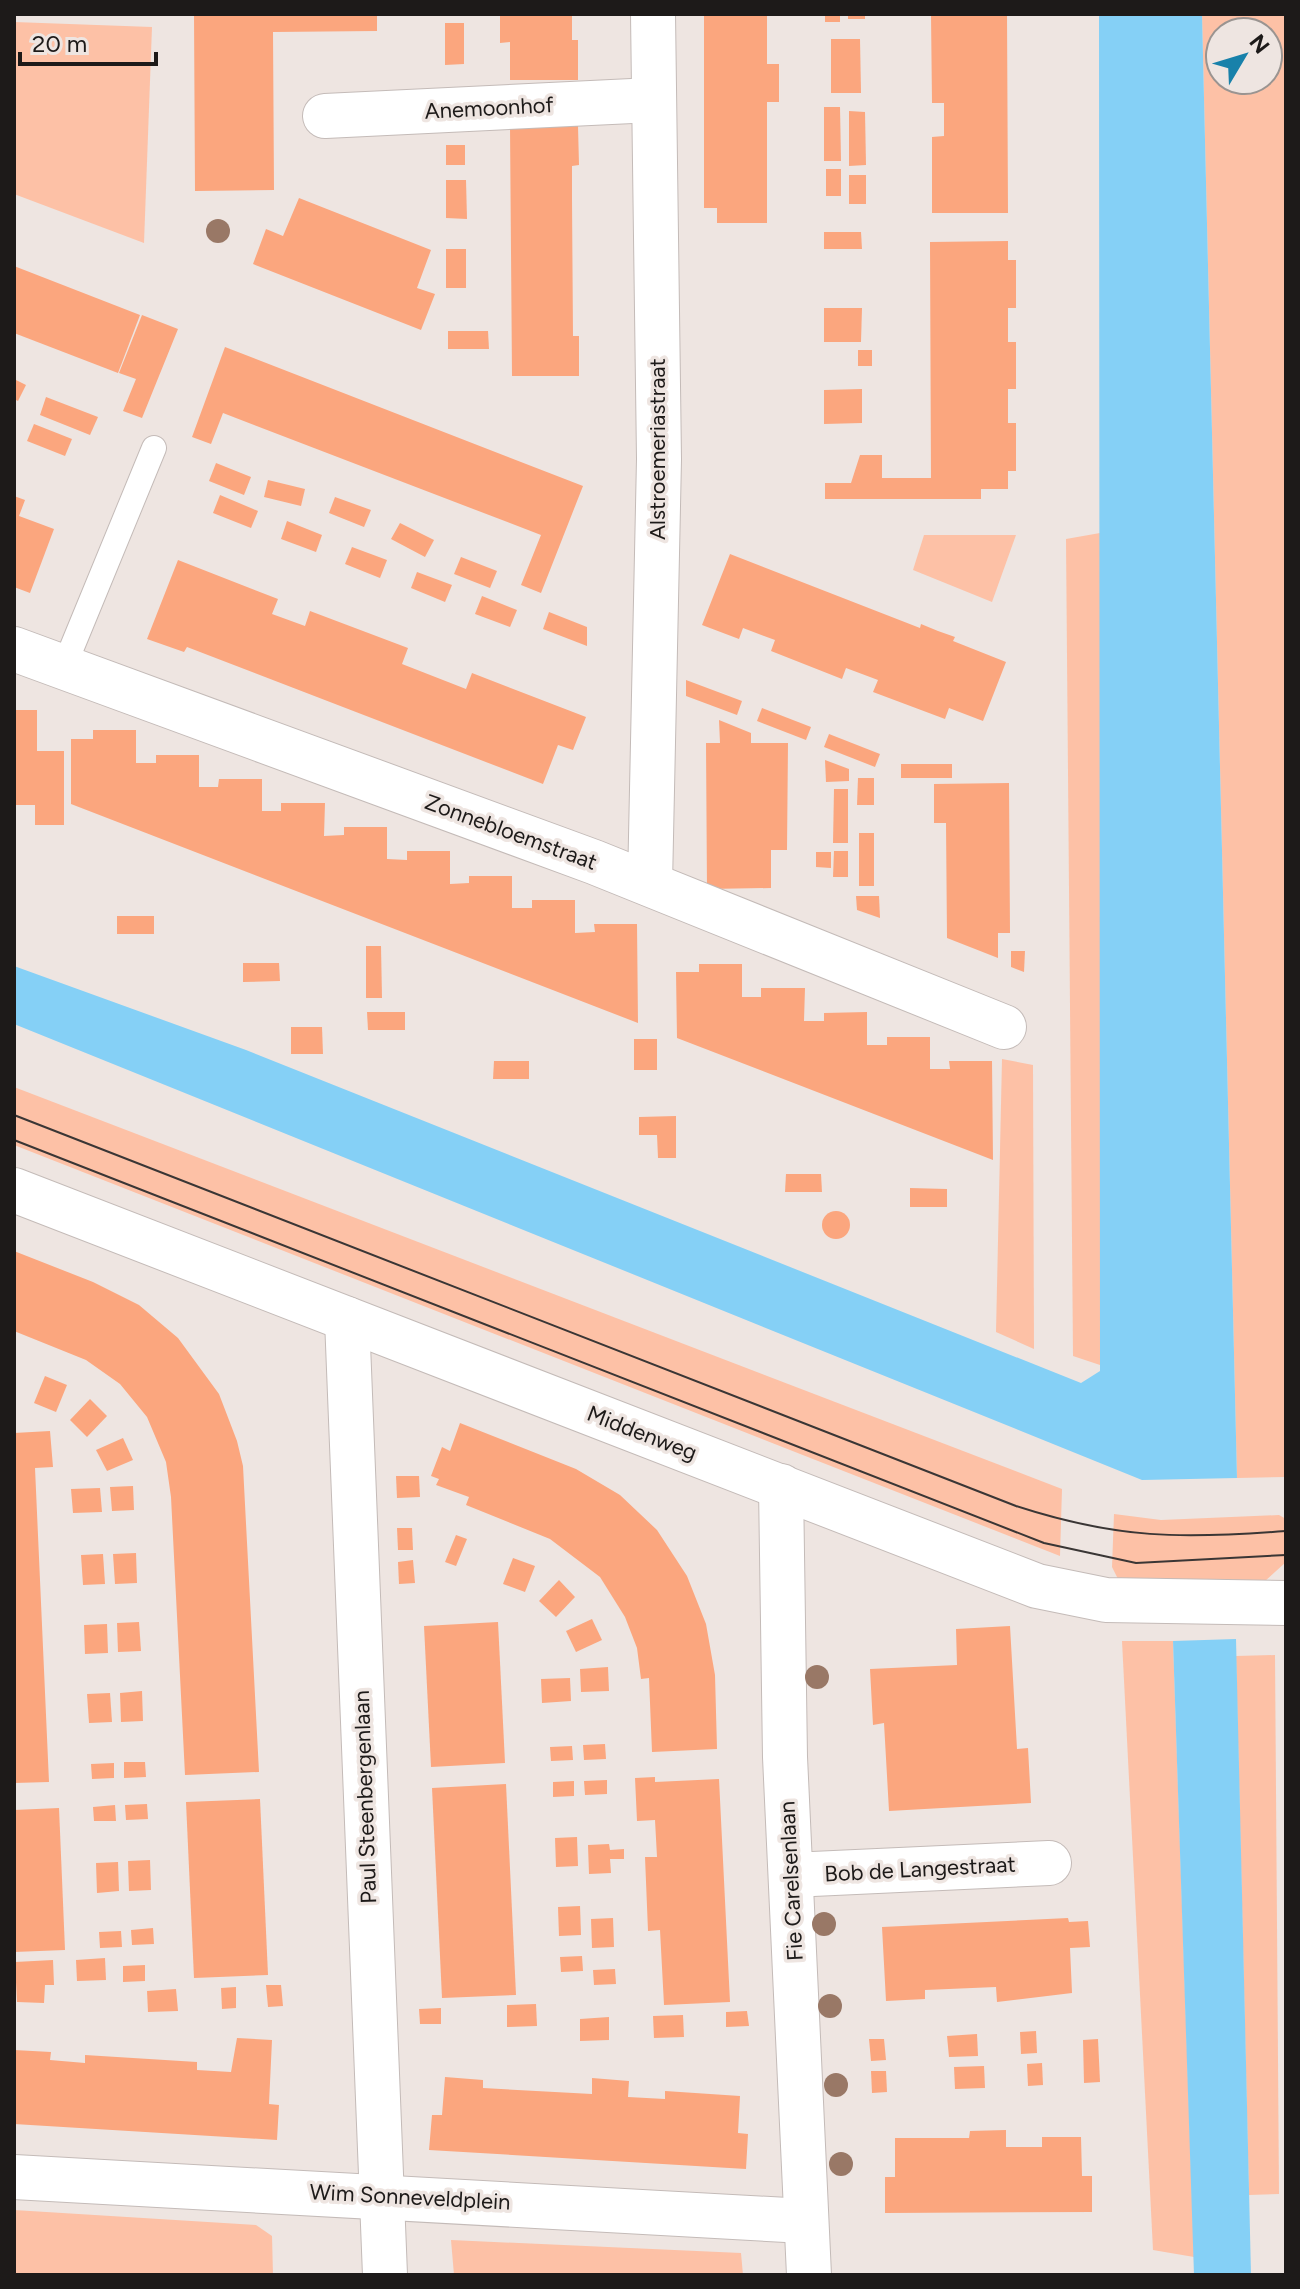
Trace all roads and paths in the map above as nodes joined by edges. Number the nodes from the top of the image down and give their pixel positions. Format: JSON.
{"nodes":[{"id":1,"x":653,"y":14,"type":"edge"},
{"id":2,"x":653,"y":100,"type":"junction"},
{"id":3,"x":325,"y":116,"type":"dead end"},
{"id":4,"x":154,"y":448,"type":"dead end"},
{"id":5,"x":14,"y":649,"type":"edge"},
{"id":6,"x":63,"y":669,"type":"junction"},
{"id":7,"x":650,"y":884,"type":"junction"},
{"id":8,"x":1004,"y":1027,"type":"dead end"},
{"id":9,"x":14,"y":1190,"type":"edge"},
{"id":10,"x":347,"y":1319,"type":"junction"},
{"id":11,"x":781,"y":1486,"type":"junction"},
{"id":12,"x":1286,"y":1603,"type":"edge"},
{"id":13,"x":1049,"y":1863,"type":"dead end"},
{"id":14,"x":791,"y":1875,"type":"junction"},
{"id":15,"x":14,"y":2177,"type":"edge"},
{"id":16,"x":382,"y":2196,"type":"junction"},
{"id":17,"x":805,"y":2221,"type":"junction"},
{"id":18,"x":385,"y":2275,"type":"edge"},
{"id":19,"x":809,"y":2275,"type":"edge"}],
"edges":[{"from":1,"to":2,"type":"street","name":"Alstroemeriastraat"},
{"from":2,"to":3,"type":"street","name":"Anemoonhof"},
{"from":2,"to":7,"type":"street","name":"Alstroemeriastraat"},
{"from":4,"to":6,"type":"lane"},
{"from":5,"to":6,"type":"street","name":"Zonnebloemstraat"},
{"from":6,"to":7,"type":"street","name":"Zonnebloemstraat"},
{"from":7,"to":8,"type":"street","name":"Zonnebloemstraat"},
{"from":9,"to":10,"type":"street","name":"Middenweg"},
{"from":10,"to":11,"type":"street","name":"Middenweg"},
{"from":10,"to":16,"type":"street","name":"Paul Steenbergenlaan"},
{"from":11,"to":12,"type":"street","name":"Middenweg"},
{"from":11,"to":14,"type":"street","name":"Fie Carelsenlaan"},
{"from":13,"to":14,"type":"street","name":"Bob de Langestraat"},
{"from":14,"to":17,"type":"street","name":"Fie Carelsenlaan"},
{"from":15,"to":16,"type":"street","name":"Wim Sonneveldplein"},
{"from":16,"to":17,"type":"street","name":"Wim Sonneveldplein"},
{"from":16,"to":18,"type":"street","name":"Paul Steenbergenlaan"},
{"from":17,"to":19,"type":"street","name":"Fie Carelsenlaan"}]}
